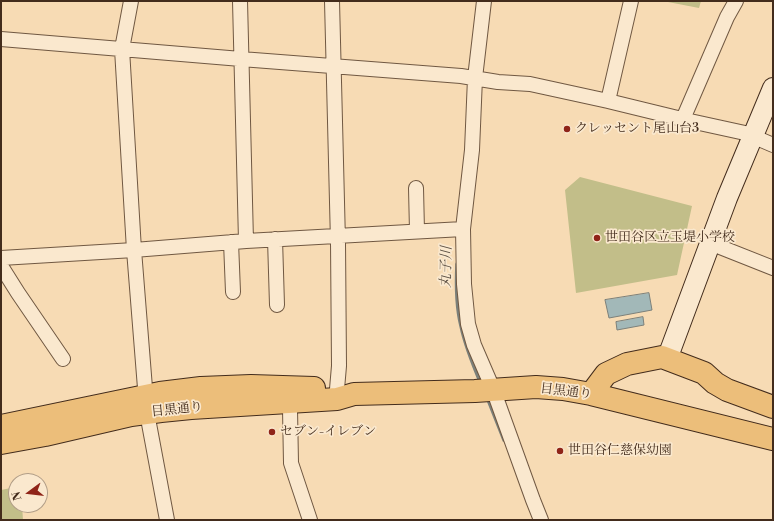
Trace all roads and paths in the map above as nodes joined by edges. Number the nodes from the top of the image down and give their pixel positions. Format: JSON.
{"nodes":[{"id":1,"x":131,"y":1,"type":"edge"},
{"id":2,"x":240,"y":1,"type":"edge"},
{"id":3,"x":332,"y":1,"type":"edge"},
{"id":4,"x":484,"y":1,"type":"edge"},
{"id":5,"x":630,"y":1,"type":"edge"},
{"id":6,"x":736,"y":1,"type":"edge"},
{"id":7,"x":1,"y":39,"type":"edge"},
{"id":8,"x":122,"y":49,"type":"junction"},
{"id":9,"x":241,"y":59,"type":"junction"},
{"id":10,"x":333,"y":65,"type":"junction"},
{"id":11,"x":469,"y":77,"type":"junction"},
{"id":12,"x":773,"y":88,"type":"edge"},
{"id":13,"x":608,"y":101,"type":"junction"},
{"id":14,"x":683,"y":119,"type":"junction"},
{"id":15,"x":752,"y":137,"type":"junction"},
{"id":16,"x":773,"y":145,"type":"edge"},
{"id":17,"x":416,"y":188,"type":"dead end"},
{"id":18,"x":458,"y":229,"type":"junction"},
{"id":19,"x":417,"y":231,"type":"junction"},
{"id":20,"x":337,"y":236,"type":"junction"},
{"id":21,"x":275,"y":239,"type":"junction"},
{"id":22,"x":246,"y":241,"type":"junction"},
{"id":23,"x":231,"y":242,"type":"junction"},
{"id":24,"x":710,"y":243,"type":"junction"},
{"id":25,"x":134,"y":250,"type":"junction"},
{"id":26,"x":1,"y":258,"type":"edge"},
{"id":27,"x":1,"y":266,"type":"edge"},
{"id":28,"x":773,"y":268,"type":"edge"},
{"id":29,"x":233,"y":292,"type":"dead end"},
{"id":30,"x":277,"y":305,"type":"dead end"},
{"id":31,"x":667,"y":358,"type":"junction"},
{"id":32,"x":63,"y":359,"type":"dead end"},
{"id":33,"x":484,"y":390,"type":"junction"},
{"id":34,"x":346,"y":391,"type":"junction"},
{"id":35,"x":591,"y":394,"type":"junction"},
{"id":36,"x":289,"y":402,"type":"junction"},
{"id":37,"x":146,"y":404,"type":"junction"},
{"id":38,"x":773,"y":407,"type":"edge"},
{"id":39,"x":1,"y":426,"type":"edge"},
{"id":40,"x":773,"y":439,"type":"edge"},
{"id":41,"x":1,"y":443,"type":"edge"},
{"id":42,"x":167,"y":520,"type":"edge"},
{"id":43,"x":310,"y":520,"type":"edge"},
{"id":44,"x":541,"y":520,"type":"edge"}],
"edges":[{"from":1,"to":8,"type":"street"},
{"from":2,"to":9,"type":"street"},
{"from":3,"to":10,"type":"street"},
{"from":4,"to":11,"type":"street"},
{"from":5,"to":13,"type":"street"},
{"from":6,"to":14,"type":"street"},
{"from":7,"to":8,"type":"street"},
{"from":8,"to":9,"type":"street"},
{"from":8,"to":25,"type":"street"},
{"from":9,"to":10,"type":"street"},
{"from":9,"to":22,"type":"street"},
{"from":10,"to":11,"type":"street"},
{"from":10,"to":20,"type":"street"},
{"from":11,"to":13,"type":"street"},
{"from":11,"to":18,"type":"street"},
{"from":12,"to":15,"type":"street"},
{"from":13,"to":14,"type":"street"},
{"from":14,"to":15,"type":"street"},
{"from":15,"to":16,"type":"street"},
{"from":15,"to":24,"type":"street"},
{"from":17,"to":19,"type":"street"},
{"from":18,"to":19,"type":"street"},
{"from":18,"to":33,"type":"street"},
{"from":19,"to":20,"type":"street"},
{"from":20,"to":21,"type":"street"},
{"from":20,"to":34,"type":"street"},
{"from":21,"to":22,"type":"street"},
{"from":21,"to":30,"type":"street"},
{"from":22,"to":23,"type":"street"},
{"from":23,"to":25,"type":"street"},
{"from":23,"to":29,"type":"street"},
{"from":24,"to":28,"type":"street"},
{"from":24,"to":31,"type":"street"},
{"from":25,"to":26,"type":"street"},
{"from":25,"to":37,"type":"street"},
{"from":27,"to":32,"type":"street"},
{"from":31,"to":35,"type":"main road"},
{"from":31,"to":38,"type":"main road"},
{"from":33,"to":34,"type":"main road","name":"目黒通り"},
{"from":33,"to":35,"type":"main road","name":"目黒通り"},
{"from":33,"to":44,"type":"street"},
{"from":34,"to":36,"type":"main road","name":"目黒通り"},
{"from":34,"to":37,"type":"main road","name":"目黒通り"},
{"from":35,"to":40,"type":"main road","name":"目黒通り"},
{"from":36,"to":37,"type":"main road","name":"目黒通り"},
{"from":36,"to":43,"type":"street"},
{"from":37,"to":39,"type":"main road","name":"目黒通り"},
{"from":37,"to":41,"type":"main road","name":"目黒通り"},
{"from":37,"to":42,"type":"street"}]}
